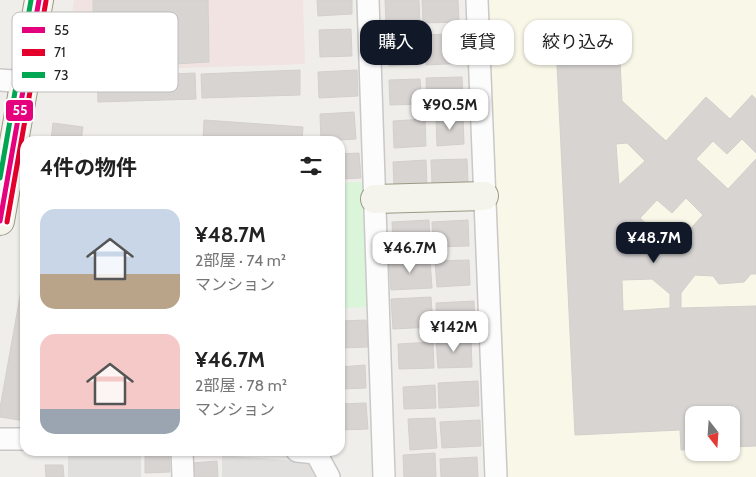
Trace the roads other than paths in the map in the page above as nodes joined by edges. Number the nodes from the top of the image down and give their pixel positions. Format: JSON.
{"nodes":[{"id":1,"x":39,"y":0,"type":"edge"},
{"id":2,"x":368,"y":0,"type":"edge"},
{"id":3,"x":477,"y":0,"type":"edge"},
{"id":4,"x":35,"y":12,"type":"edge"},
{"id":5,"x":12,"y":81,"type":"edge"},
{"id":6,"x":484,"y":196,"type":"junction"},
{"id":7,"x":375,"y":199,"type":"junction"},
{"id":8,"x":0,"y":221,"type":"edge"},
{"id":9,"x":0,"y":439,"type":"edge"},
{"id":10,"x":20,"y":439,"type":"edge"},
{"id":11,"x":182,"y":456,"type":"edge"},
{"id":12,"x":318,"y":456,"type":"edge"},
{"id":13,"x":183,"y":477,"type":"edge"},
{"id":14,"x":329,"y":477,"type":"edge"},
{"id":15,"x":384,"y":477,"type":"edge"},
{"id":16,"x":496,"y":477,"type":"edge"}],
"edges":[{"from":1,"to":4,"type":"main road"},
{"from":2,"to":7,"type":"street"},
{"from":3,"to":6,"type":"street"},
{"from":5,"to":8,"type":"main road"},
{"from":6,"to":7,"type":"main road"},
{"from":6,"to":16,"type":"street"},
{"from":7,"to":15,"type":"street"},
{"from":9,"to":10,"type":"street"},
{"from":11,"to":13,"type":"street"},
{"from":12,"to":14,"type":"street"}]}
